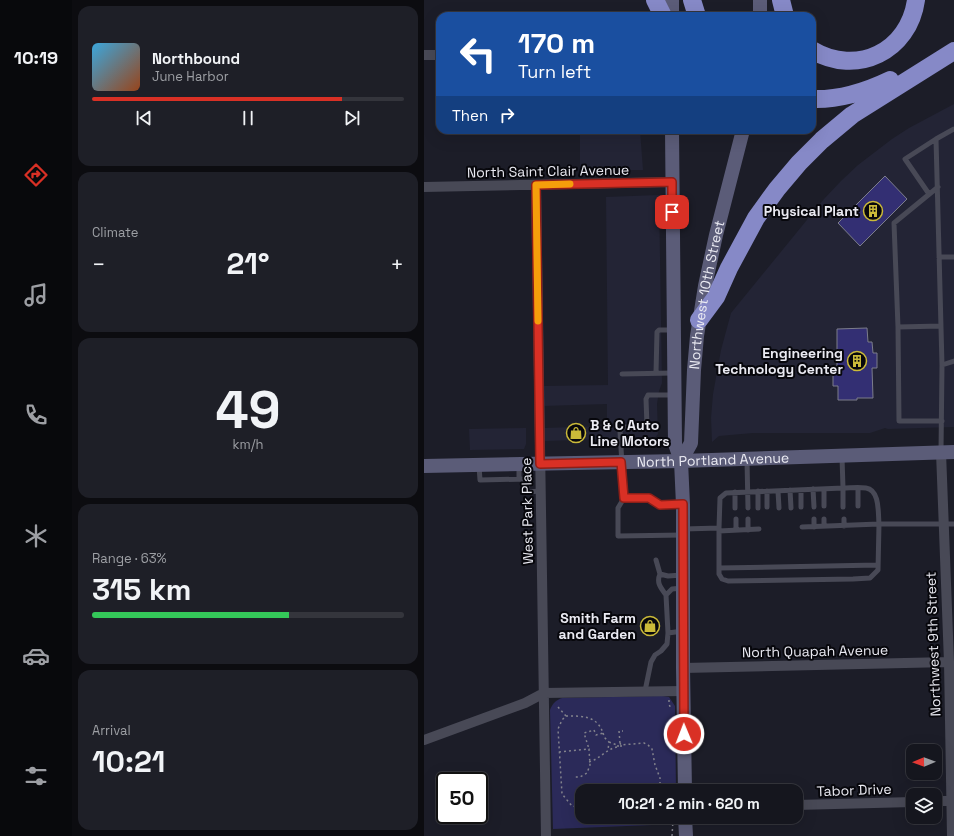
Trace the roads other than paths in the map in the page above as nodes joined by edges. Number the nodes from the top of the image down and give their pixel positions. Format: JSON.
{"nodes":[{"id":1,"x":656,"y":0,"type":"edge"},
{"id":2,"x":672,"y":0,"type":"edge"},
{"id":3,"x":692,"y":0,"type":"edge"},
{"id":4,"x":760,"y":0,"type":"edge"},
{"id":5,"x":781,"y":0,"type":"edge"},
{"id":6,"x":916,"y":0,"type":"edge"},
{"id":7,"x":661,"y":12,"type":"edge"},
{"id":8,"x":672,"y":12,"type":"edge"},
{"id":9,"x":696,"y":12,"type":"edge"},
{"id":10,"x":760,"y":12,"type":"edge"},
{"id":11,"x":785,"y":12,"type":"edge"},
{"id":12,"x":954,"y":47,"type":"edge"},
{"id":13,"x":954,"y":51,"type":"edge"},
{"id":14,"x":816,"y":52,"type":"edge"},
{"id":15,"x":424,"y":55,"type":"edge"},
{"id":16,"x":436,"y":55,"type":"edge"},
{"id":17,"x":816,"y":99,"type":"edge"},
{"id":18,"x":954,"y":129,"type":"edge"},
{"id":19,"x":672,"y":134,"type":"edge"},
{"id":20,"x":742,"y":134,"type":"edge"},
{"id":21,"x":936,"y":139,"type":"junction"},
{"id":22,"x":672,"y":182,"type":"junction"},
{"id":23,"x":536,"y":185,"type":"junction"},
{"id":24,"x":424,"y":187,"type":"edge"},
{"id":25,"x":938,"y":187,"type":"junction"},
{"id":26,"x":929,"y":194,"type":"junction"},
{"id":27,"x":939,"y":258,"type":"junction"},
{"id":28,"x":954,"y":258,"type":"edge"},
{"id":29,"x":699,"y":320,"type":"junction"},
{"id":30,"x":941,"y":326,"type":"junction"},
{"id":31,"x":898,"y":327,"type":"junction"},
{"id":32,"x":673,"y":330,"type":"junction"},
{"id":33,"x":954,"y":362,"type":"edge"},
{"id":34,"x":942,"y":365,"type":"junction"},
{"id":35,"x":656,"y":373,"type":"junction"},
{"id":36,"x":674,"y":373,"type":"junction"},
{"id":37,"x":622,"y":374,"type":"dead end"},
{"id":38,"x":674,"y":395,"type":"junction"},
{"id":39,"x":942,"y":421,"type":"junction"},
{"id":40,"x":948,"y":452,"type":"edge"},
{"id":41,"x":842,"y":456,"type":"junction"},
{"id":42,"x":747,"y":459,"type":"junction"},
{"id":43,"x":681,"y":461,"type":"junction"},
{"id":44,"x":621,"y":462,"type":"junction"},
{"id":45,"x":519,"y":464,"type":"junction"},
{"id":46,"x":540,"y":464,"type":"junction"},
{"id":47,"x":479,"y":465,"type":"junction"},
{"id":48,"x":424,"y":466,"type":"edge"},
{"id":49,"x":519,"y":479,"type":"junction"},
{"id":50,"x":843,"y":488,"type":"junction"},
{"id":51,"x":858,"y":488,"type":"junction"},
{"id":52,"x":813,"y":489,"type":"junction"},
{"id":53,"x":824,"y":489,"type":"junction"},
{"id":54,"x":790,"y":490,"type":"junction"},
{"id":55,"x":801,"y":490,"type":"junction"},
{"id":56,"x":541,"y":491,"type":"junction"},
{"id":57,"x":758,"y":491,"type":"junction"},
{"id":58,"x":767,"y":491,"type":"junction"},
{"id":59,"x":778,"y":491,"type":"junction"},
{"id":60,"x":735,"y":492,"type":"junction"},
{"id":61,"x":748,"y":492,"type":"junction"},
{"id":62,"x":624,"y":498,"type":"junction"},
{"id":63,"x":683,"y":504,"type":"junction"},
{"id":64,"x":824,"y":506,"type":"dead end"},
{"id":65,"x":858,"y":506,"type":"dead end"},
{"id":66,"x":801,"y":507,"type":"dead end"},
{"id":67,"x":814,"y":507,"type":"dead end"},
{"id":68,"x":843,"y":507,"type":"dead end"},
{"id":69,"x":735,"y":508,"type":"dead end"},
{"id":70,"x":748,"y":508,"type":"dead end"},
{"id":71,"x":758,"y":508,"type":"dead end"},
{"id":72,"x":767,"y":508,"type":"dead end"},
{"id":73,"x":779,"y":508,"type":"dead end"},
{"id":74,"x":791,"y":508,"type":"dead end"},
{"id":75,"x":736,"y":519,"type":"dead end"},
{"id":76,"x":748,"y":519,"type":"dead end"},
{"id":77,"x":814,"y":519,"type":"dead end"},
{"id":78,"x":824,"y":519,"type":"dead end"},
{"id":79,"x":844,"y":519,"type":"dead end"},
{"id":80,"x":879,"y":524,"type":"junction"},
{"id":81,"x":949,"y":524,"type":"edge"},
{"id":82,"x":824,"y":526,"type":"junction"},
{"id":83,"x":844,"y":526,"type":"junction"},
{"id":84,"x":802,"y":527,"type":"dead end"},
{"id":85,"x":814,"y":527,"type":"junction"},
{"id":86,"x":759,"y":529,"type":"dead end"},
{"id":87,"x":719,"y":530,"type":"junction"},
{"id":88,"x":736,"y":530,"type":"junction"},
{"id":89,"x":748,"y":530,"type":"junction"},
{"id":90,"x":684,"y":532,"type":"junction"},
{"id":91,"x":656,"y":560,"type":"dead end"},
{"id":92,"x":878,"y":565,"type":"junction"},
{"id":93,"x":719,"y":568,"type":"junction"},
{"id":94,"x":660,"y":574,"type":"junction"},
{"id":95,"x":683,"y":582,"type":"junction"},
{"id":96,"x":666,"y":595,"type":"junction"},
{"id":97,"x":683,"y":631,"type":"junction"},
{"id":98,"x":668,"y":633,"type":"junction"},
{"id":99,"x":949,"y":662,"type":"junction"},
{"id":100,"x":683,"y":668,"type":"junction"},
{"id":101,"x":645,"y":691,"type":"junction"},
{"id":102,"x":683,"y":691,"type":"junction"},
{"id":103,"x":544,"y":693,"type":"junction"},
{"id":104,"x":424,"y":740,"type":"edge"},
{"id":105,"x":685,"y":784,"type":"edge"},
{"id":106,"x":952,"y":801,"type":"edge"},
{"id":107,"x":906,"y":802,"type":"edge"},
{"id":108,"x":803,"y":805,"type":"edge"},
{"id":109,"x":685,"y":824,"type":"edge"},
{"id":110,"x":546,"y":836,"type":"edge"},
{"id":111,"x":686,"y":836,"type":"edge"},
{"id":112,"x":952,"y":836,"type":"edge"}],
"edges":[{"from":1,"to":7,"type":"highway"},
{"from":2,"to":8,"type":"main road"},
{"from":3,"to":9,"type":"highway"},
{"from":4,"to":10,"type":"main road"},
{"from":5,"to":11,"type":"highway"},
{"from":6,"to":14,"type":"highway"},
{"from":12,"to":17,"type":"highway"},
{"from":13,"to":29,"type":"highway"},
{"from":15,"to":16,"type":"street"},
{"from":18,"to":21,"type":"lane"},
{"from":19,"to":22,"type":"main road","name":"Northwest 10th Street"},
{"from":20,"to":29,"type":"main road","name":"Northwest 10th Street"},
{"from":21,"to":25,"type":"lane"},
{"from":21,"to":26,"type":"lane"},
{"from":22,"to":23,"type":"street","name":"North Saint Clair Avenue"},
{"from":22,"to":32,"type":"main road","name":"Northwest 10th Street"},
{"from":23,"to":24,"type":"street","name":"North Saint Clair Avenue"},
{"from":23,"to":46,"type":"street","name":"West Park Place"},
{"from":25,"to":26,"type":"lane"},
{"from":25,"to":27,"type":"lane"},
{"from":26,"to":31,"type":"lane"},
{"from":27,"to":28,"type":"lane"},
{"from":27,"to":30,"type":"lane"},
{"from":29,"to":43,"type":"main road","name":"Northwest 10th Street"},
{"from":30,"to":31,"type":"lane"},
{"from":30,"to":34,"type":"lane"},
{"from":31,"to":39,"type":"lane"},
{"from":32,"to":35,"type":"lane"},
{"from":32,"to":36,"type":"main road","name":"Northwest 10th Street"},
{"from":33,"to":34,"type":"lane"},
{"from":34,"to":39,"type":"lane"},
{"from":35,"to":36,"type":"lane"},
{"from":35,"to":37,"type":"lane"},
{"from":36,"to":38,"type":"main road","name":"Northwest 10th Street"},
{"from":38,"to":43,"type":"main road","name":"Northwest 10th Street"},
{"from":38,"to":44,"type":"lane"},
{"from":39,"to":40,"type":"lane"},
{"from":40,"to":41,"type":"main road","name":"North Portland Avenue"},
{"from":40,"to":81,"type":"street","name":"Northwest 9th Street"},
{"from":41,"to":42,"type":"main road","name":"North Portland Avenue"},
{"from":41,"to":50,"type":"lane"},
{"from":42,"to":43,"type":"main road","name":"North Portland Avenue"},
{"from":42,"to":61,"type":"lane"},
{"from":43,"to":44,"type":"main road","name":"North Portland Avenue"},
{"from":43,"to":63,"type":"main road","name":"Northwest 10th Street"},
{"from":44,"to":46,"type":"main road","name":"North Portland Avenue"},
{"from":44,"to":62,"type":"lane"},
{"from":45,"to":46,"type":"main road","name":"North Portland Avenue"},
{"from":45,"to":47,"type":"main road","name":"North Portland Avenue"},
{"from":45,"to":49,"type":"lane"},
{"from":46,"to":56,"type":"street","name":"West Park Place"},
{"from":47,"to":48,"type":"main road","name":"North Portland Avenue"},
{"from":47,"to":49,"type":"lane"},
{"from":49,"to":56,"type":"lane"},
{"from":50,"to":51,"type":"lane"},
{"from":50,"to":53,"type":"lane"},
{"from":50,"to":68,"type":"lane"},
{"from":51,"to":65,"type":"lane"},
{"from":51,"to":80,"type":"lane"},
{"from":52,"to":53,"type":"lane"},
{"from":52,"to":55,"type":"lane"},
{"from":52,"to":67,"type":"lane"},
{"from":53,"to":64,"type":"lane"},
{"from":54,"to":55,"type":"lane"},
{"from":54,"to":59,"type":"lane"},
{"from":54,"to":74,"type":"lane"},
{"from":55,"to":66,"type":"lane"},
{"from":56,"to":103,"type":"street","name":"West Park Place"},
{"from":57,"to":58,"type":"lane"},
{"from":57,"to":61,"type":"lane"},
{"from":57,"to":71,"type":"lane"},
{"from":58,"to":59,"type":"lane"},
{"from":58,"to":72,"type":"lane"},
{"from":59,"to":73,"type":"lane"},
{"from":60,"to":61,"type":"lane"},
{"from":60,"to":69,"type":"lane"},
{"from":60,"to":87,"type":"lane"},
{"from":61,"to":70,"type":"lane"},
{"from":62,"to":63,"type":"lane"},
{"from":62,"to":90,"type":"lane"},
{"from":63,"to":90,"type":"main road","name":"Northwest 10th Street"},
{"from":75,"to":88,"type":"lane"},
{"from":76,"to":89,"type":"lane"},
{"from":77,"to":85,"type":"lane"},
{"from":78,"to":82,"type":"lane"},
{"from":79,"to":83,"type":"lane"},
{"from":80,"to":81,"type":"lane"},
{"from":80,"to":83,"type":"lane"},
{"from":80,"to":92,"type":"lane"},
{"from":81,"to":99,"type":"street","name":"Northwest 9th Street"},
{"from":82,"to":83,"type":"lane"},
{"from":82,"to":85,"type":"lane"},
{"from":84,"to":85,"type":"lane"},
{"from":86,"to":89,"type":"lane"},
{"from":87,"to":88,"type":"lane"},
{"from":87,"to":90,"type":"lane"},
{"from":87,"to":93,"type":"lane"},
{"from":88,"to":89,"type":"lane"},
{"from":90,"to":95,"type":"main road","name":"Northwest 10th Street"},
{"from":91,"to":94,"type":"lane"},
{"from":92,"to":93,"type":"lane"},
{"from":92,"to":93,"type":"lane"},
{"from":94,"to":95,"type":"lane"},
{"from":94,"to":96,"type":"lane"},
{"from":95,"to":96,"type":"lane"},
{"from":95,"to":97,"type":"main road","name":"Northwest 10th Street"},
{"from":96,"to":98,"type":"lane"},
{"from":97,"to":98,"type":"lane"},
{"from":97,"to":100,"type":"main road","name":"Northwest 10th Street"},
{"from":98,"to":101,"type":"lane"},
{"from":99,"to":100,"type":"street","name":"North Quapah Avenue"},
{"from":99,"to":106,"type":"street","name":"Northwest 9th Street"},
{"from":100,"to":102,"type":"main road","name":"Northwest 10th Street"},
{"from":101,"to":102,"type":"street"},
{"from":101,"to":103,"type":"street"},
{"from":102,"to":105,"type":"main road","name":"Northwest 10th Street"},
{"from":103,"to":104,"type":"street"},
{"from":103,"to":110,"type":"street","name":"West Park Place"},
{"from":106,"to":112,"type":"street","name":"Northwest 9th Street"},
{"from":107,"to":108,"type":"street","name":"Tabor Drive"},
{"from":109,"to":111,"type":"main road"}]}
